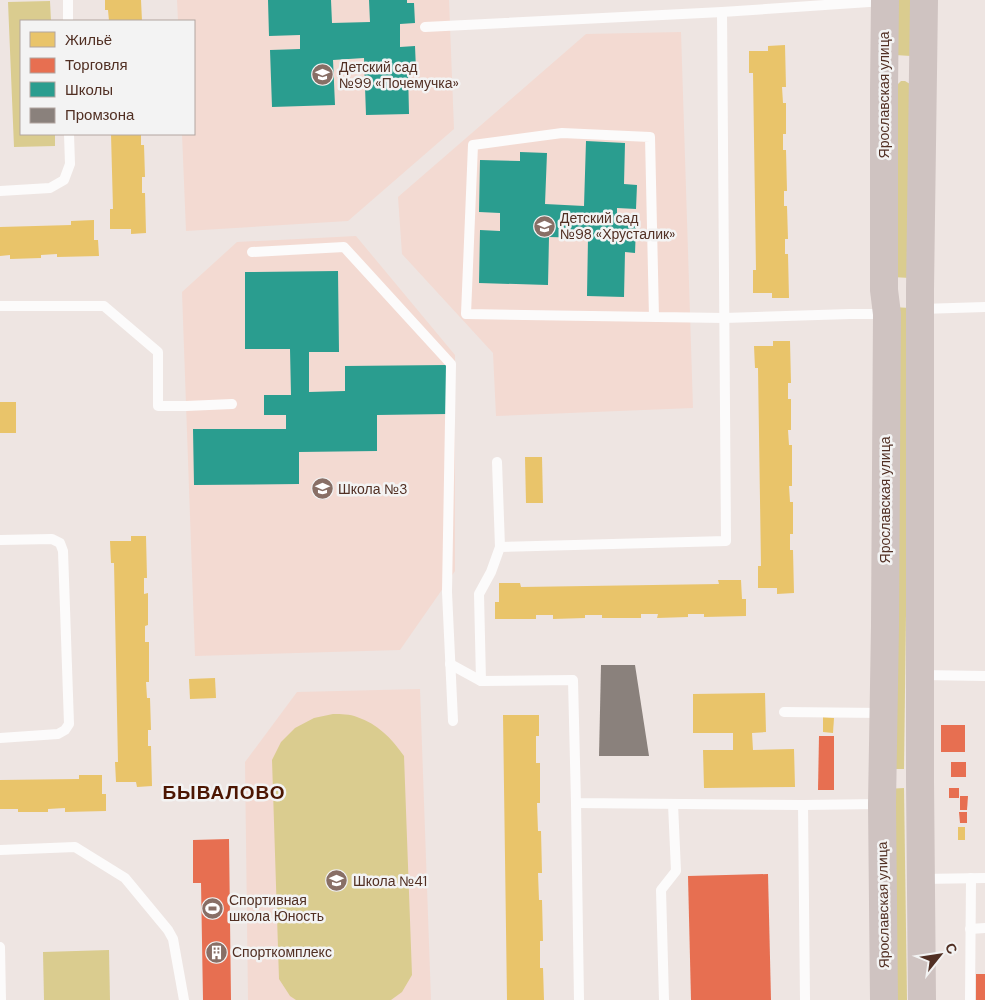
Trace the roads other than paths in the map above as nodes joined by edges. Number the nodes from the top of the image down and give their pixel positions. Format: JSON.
{"nodes":[{"id":1,"x":68,"y":0,"type":"edge"},
{"id":2,"x":885,"y":0,"type":"edge"},
{"id":3,"x":924,"y":0,"type":"edge"},
{"id":4,"x":722,"y":12,"type":"junction"},
{"id":5,"x":68,"y":20,"type":"edge"},
{"id":6,"x":425,"y":28,"type":"dead end"},
{"id":7,"x":884,"y":90,"type":"junction"},
{"id":8,"x":922,"y":95,"type":"junction"},
{"id":9,"x":69,"y":135,"type":"edge"},
{"id":10,"x":0,"y":191,"type":"edge"},
{"id":11,"x":252,"y":252,"type":"dead end"},
{"id":12,"x":0,"y":306,"type":"edge"},
{"id":13,"x":985,"y":306,"type":"edge"},
{"id":14,"x":920,"y":309,"type":"junction"},
{"id":15,"x":886,"y":314,"type":"junction"},
{"id":16,"x":654,"y":317,"type":"junction"},
{"id":17,"x":724,"y":318,"type":"junction"},
{"id":18,"x":232,"y":404,"type":"dead end"},
{"id":19,"x":497,"y":462,"type":"dead end"},
{"id":20,"x":0,"y":540,"type":"edge"},
{"id":21,"x":500,"y":547,"type":"junction"},
{"id":22,"x":450,"y":664,"type":"junction"},
{"id":23,"x":920,"y":675,"type":"junction"},
{"id":24,"x":985,"y":676,"type":"edge"},
{"id":25,"x":481,"y":681,"type":"junction"},
{"id":26,"x":784,"y":712,"type":"dead end"},
{"id":27,"x":883,"y":713,"type":"junction"},
{"id":28,"x":453,"y":721,"type":"dead end"},
{"id":29,"x":0,"y":738,"type":"edge"},
{"id":30,"x":576,"y":803,"type":"junction"},
{"id":31,"x":673,"y":804,"type":"junction"},
{"id":32,"x":882,"y":804,"type":"junction"},
{"id":33,"x":803,"y":805,"type":"junction"},
{"id":34,"x":0,"y":850,"type":"edge"},
{"id":35,"x":970,"y":878,"type":"junction"},
{"id":36,"x":985,"y":878,"type":"edge"},
{"id":37,"x":921,"y":879,"type":"junction"},
{"id":38,"x":985,"y":928,"type":"edge"},
{"id":39,"x":970,"y":929,"type":"junction"},
{"id":40,"x":0,"y":947,"type":"edge"},
{"id":41,"x":1,"y":1000,"type":"edge"},
{"id":42,"x":184,"y":1000,"type":"edge"},
{"id":43,"x":579,"y":1000,"type":"edge"},
{"id":44,"x":664,"y":1000,"type":"edge"},
{"id":45,"x":805,"y":1000,"type":"edge"},
{"id":46,"x":884,"y":1000,"type":"edge"},
{"id":47,"x":922,"y":1000,"type":"edge"},
{"id":48,"x":970,"y":1000,"type":"edge"}],
"edges":[{"from":1,"to":5,"type":"lane"},
{"from":2,"to":4,"type":"lane"},
{"from":2,"to":7,"type":"main road","name":"Ярославская улица"},
{"from":3,"to":8,"type":"main road"},
{"from":4,"to":6,"type":"lane"},
{"from":4,"to":17,"type":"lane"},
{"from":7,"to":8,"type":"main road"},
{"from":7,"to":15,"type":"main road","name":"Ярославская улица"},
{"from":8,"to":14,"type":"main road"},
{"from":9,"to":10,"type":"lane"},
{"from":11,"to":22,"type":"lane"},
{"from":12,"to":18,"type":"lane"},
{"from":13,"to":14,"type":"lane"},
{"from":14,"to":23,"type":"main road"},
{"from":15,"to":17,"type":"lane"},
{"from":15,"to":27,"type":"main road","name":"Ярославская улица"},
{"from":16,"to":16,"type":"lane"},
{"from":16,"to":17,"type":"lane"},
{"from":17,"to":21,"type":"lane"},
{"from":19,"to":21,"type":"lane"},
{"from":20,"to":29,"type":"lane"},
{"from":21,"to":25,"type":"lane"},
{"from":22,"to":25,"type":"lane"},
{"from":22,"to":28,"type":"lane"},
{"from":23,"to":24,"type":"lane"},
{"from":23,"to":37,"type":"main road"},
{"from":25,"to":30,"type":"lane"},
{"from":26,"to":27,"type":"lane"},
{"from":27,"to":32,"type":"main road","name":"Ярославская улица"},
{"from":30,"to":31,"type":"lane"},
{"from":30,"to":43,"type":"lane"},
{"from":31,"to":33,"type":"lane"},
{"from":31,"to":44,"type":"lane"},
{"from":32,"to":33,"type":"lane"},
{"from":32,"to":46,"type":"main road","name":"Ярославская улица"},
{"from":33,"to":45,"type":"lane"},
{"from":34,"to":42,"type":"lane"},
{"from":35,"to":36,"type":"lane"},
{"from":35,"to":37,"type":"lane"},
{"from":35,"to":39,"type":"lane"},
{"from":37,"to":47,"type":"main road"},
{"from":38,"to":39,"type":"lane"},
{"from":39,"to":48,"type":"lane"},
{"from":40,"to":41,"type":"lane"}]}
